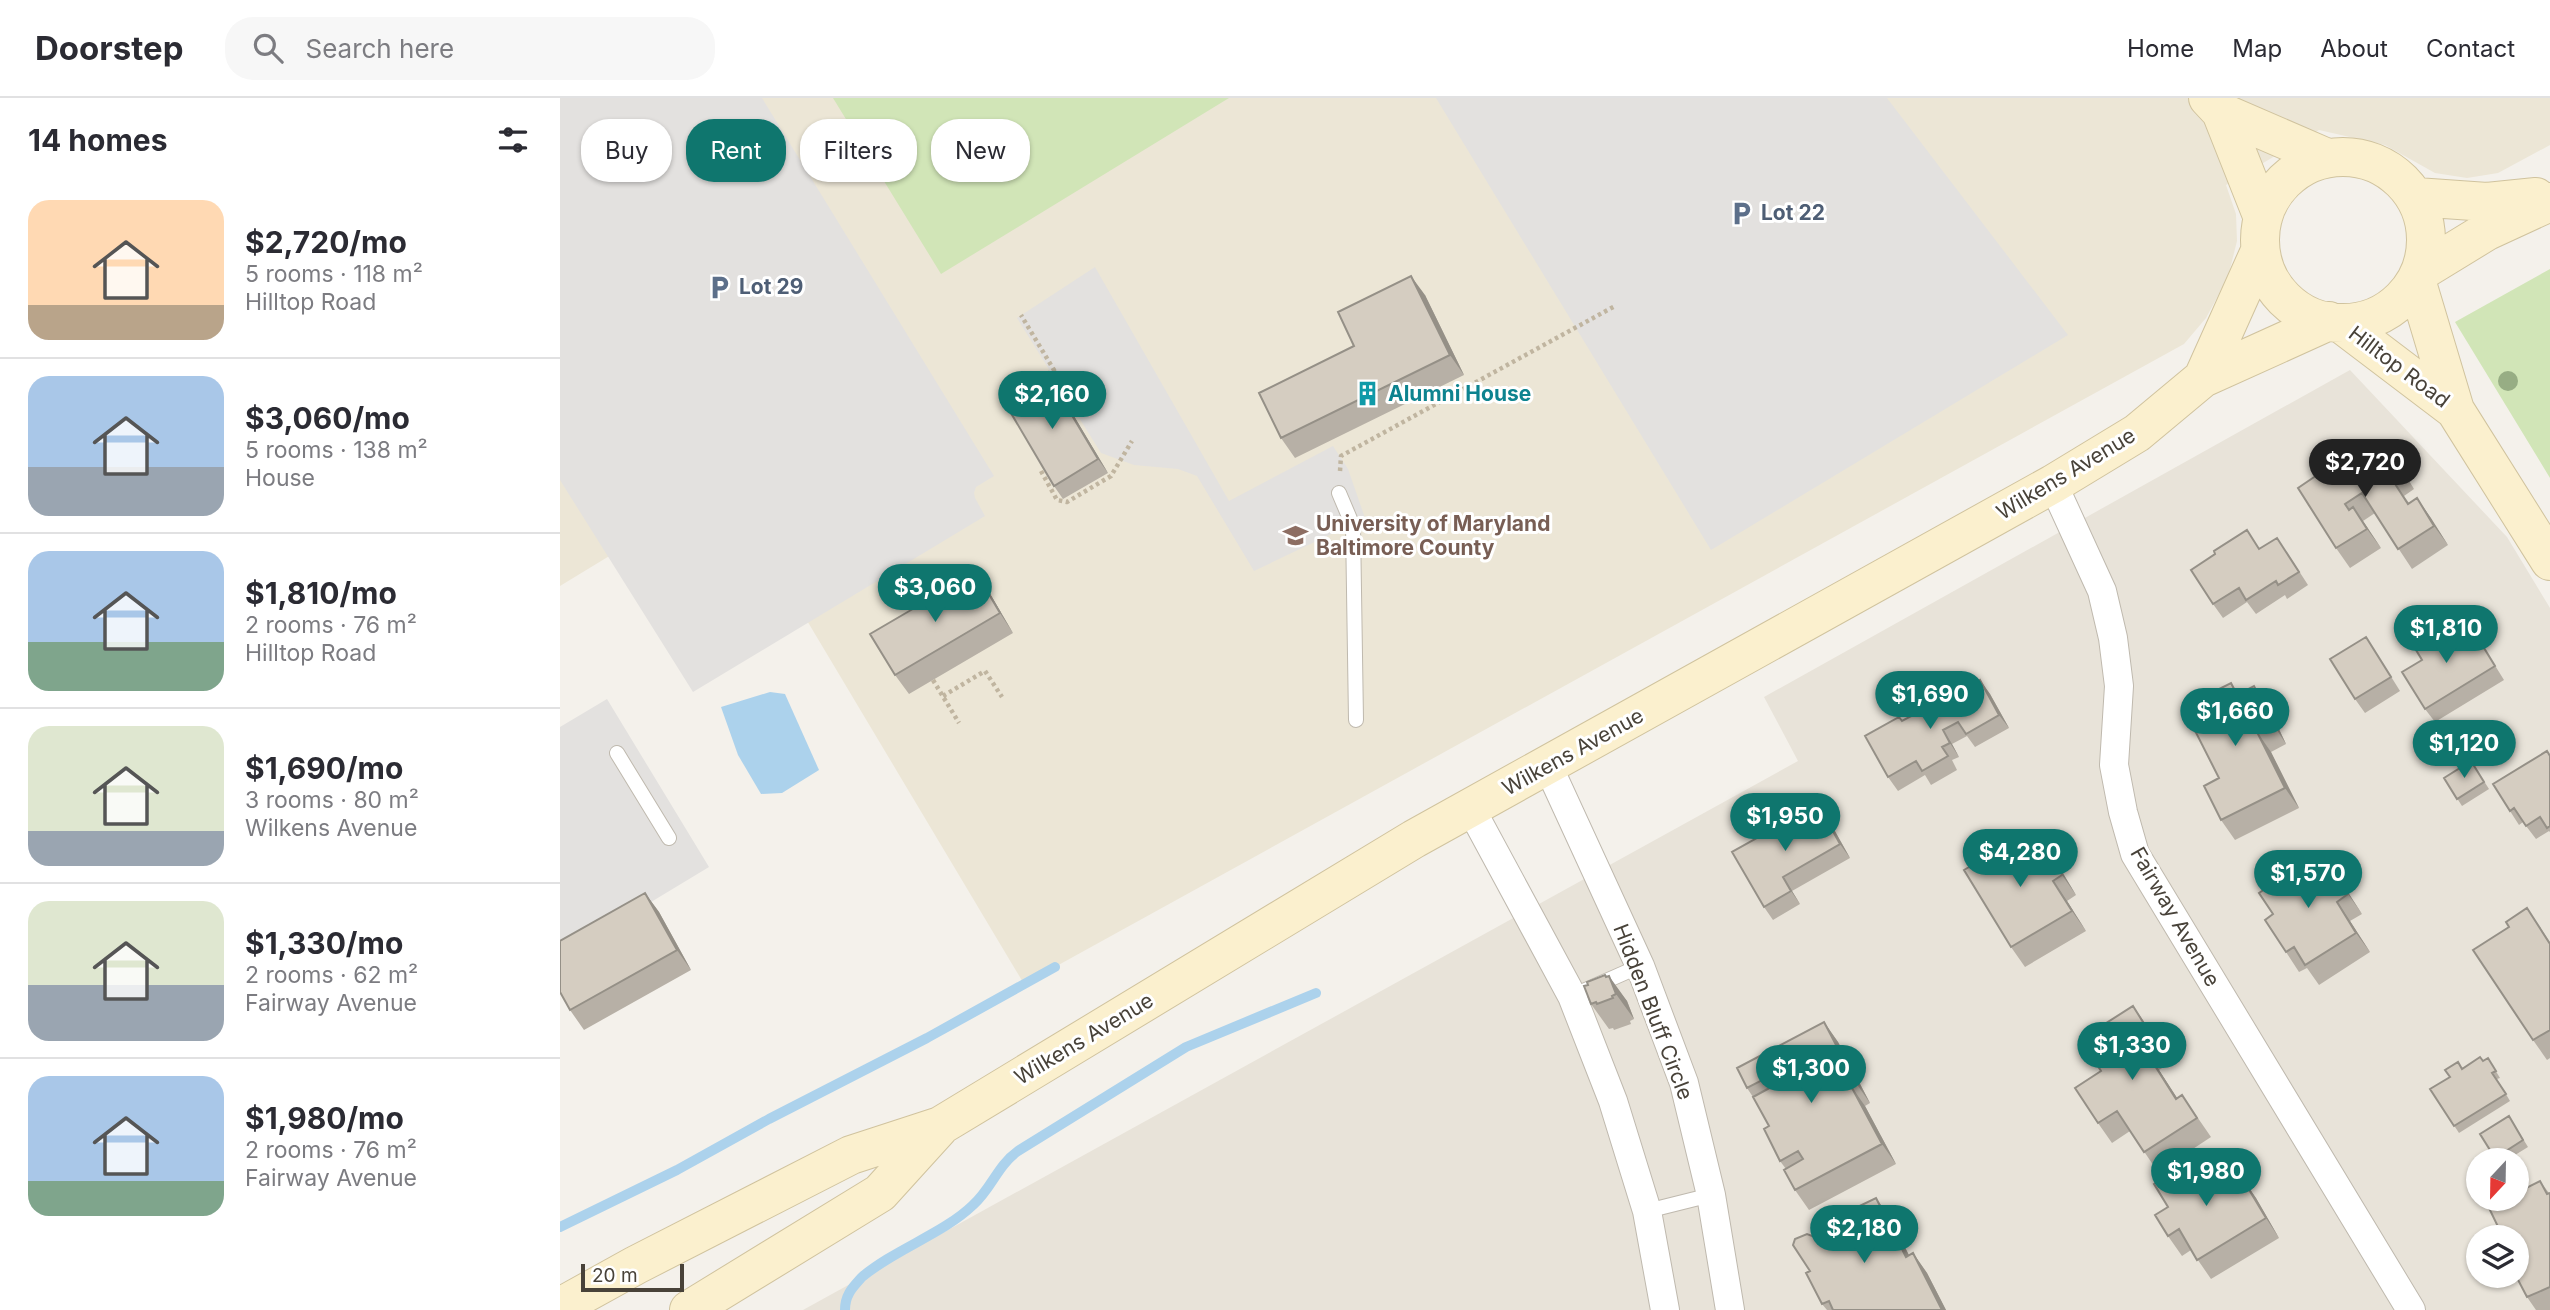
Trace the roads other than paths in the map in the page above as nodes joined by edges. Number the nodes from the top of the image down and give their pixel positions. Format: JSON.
{"nodes":[{"id":1,"x":2214,"y":105,"type":"edge"},
{"id":2,"x":2325,"y":157,"type":"junction"},
{"id":3,"x":2550,"y":195,"type":"edge"},
{"id":4,"x":2416,"y":197,"type":"junction"},
{"id":5,"x":2550,"y":202,"type":"edge"},
{"id":6,"x":2262,"y":234,"type":"junction"},
{"id":7,"x":2418,"y":277,"type":"junction"},
{"id":8,"x":2336,"y":323,"type":"junction"},
{"id":9,"x":2203,"y":378,"type":"junction"},
{"id":10,"x":2455,"y":410,"type":"junction"},
{"id":11,"x":2053,"y":484,"type":"junction"},
{"id":12,"x":1339,"y":494,"type":"dead end"},
{"id":13,"x":2550,"y":561,"type":"edge"},
{"id":14,"x":1356,"y":720,"type":"dead end"},
{"id":15,"x":617,"y":753,"type":"dead end"},
{"id":16,"x":1548,"y":766,"type":"junction"},
{"id":17,"x":1471,"y":809,"type":"junction"},
{"id":18,"x":669,"y":838,"type":"dead end"},
{"id":19,"x":1640,"y":966,"type":"junction"},
{"id":20,"x":1572,"y":996,"type":"junction"},
{"id":21,"x":940,"y":1126,"type":"junction"},
{"id":22,"x":1711,"y":1195,"type":"junction"},
{"id":23,"x":1647,"y":1210,"type":"junction"},
{"id":24,"x":560,"y":1307,"type":"edge"},
{"id":25,"x":690,"y":1310,"type":"edge"},
{"id":26,"x":1665,"y":1310,"type":"edge"},
{"id":27,"x":1730,"y":1310,"type":"edge"},
{"id":28,"x":2411,"y":1310,"type":"edge"}],
"edges":[{"from":1,"to":2,"type":"main road"},
{"from":1,"to":6,"type":"main road"},
{"from":2,"to":4,"type":"main road"},
{"from":2,"to":6,"type":"main road"},
{"from":3,"to":4,"type":"main road"},
{"from":4,"to":7,"type":"main road"},
{"from":5,"to":7,"type":"main road"},
{"from":6,"to":8,"type":"main road"},
{"from":6,"to":9,"type":"main road","name":"Wilkens Avenue"},
{"from":7,"to":8,"type":"main road"},
{"from":7,"to":10,"type":"main road","name":"Hilltop Road"},
{"from":8,"to":9,"type":"main road","name":"Wilkens Avenue"},
{"from":8,"to":10,"type":"main road","name":"Hilltop Road"},
{"from":9,"to":11,"type":"main road","name":"Wilkens Avenue"},
{"from":10,"to":13,"type":"main road","name":"Hilltop Road"},
{"from":11,"to":16,"type":"main road","name":"Wilkens Avenue"},
{"from":11,"to":28,"type":"street","name":"Fairway Avenue"},
{"from":12,"to":14,"type":"lane"},
{"from":15,"to":18,"type":"lane"},
{"from":16,"to":17,"type":"main road","name":"Wilkens Avenue"},
{"from":16,"to":19,"type":"street","name":"Hidden Bluff Circle"},
{"from":17,"to":20,"type":"street"},
{"from":17,"to":21,"type":"main road","name":"Wilkens Avenue"},
{"from":19,"to":20,"type":"lane"},
{"from":19,"to":22,"type":"street","name":"Hidden Bluff Circle"},
{"from":20,"to":23,"type":"street"},
{"from":21,"to":24,"type":"main road","name":"Wilkens Avenue"},
{"from":21,"to":25,"type":"main road","name":"Wilkens Avenue"},
{"from":22,"to":23,"type":"lane"},
{"from":22,"to":27,"type":"street","name":"Hidden Bluff Circle"},
{"from":23,"to":26,"type":"street"}]}
